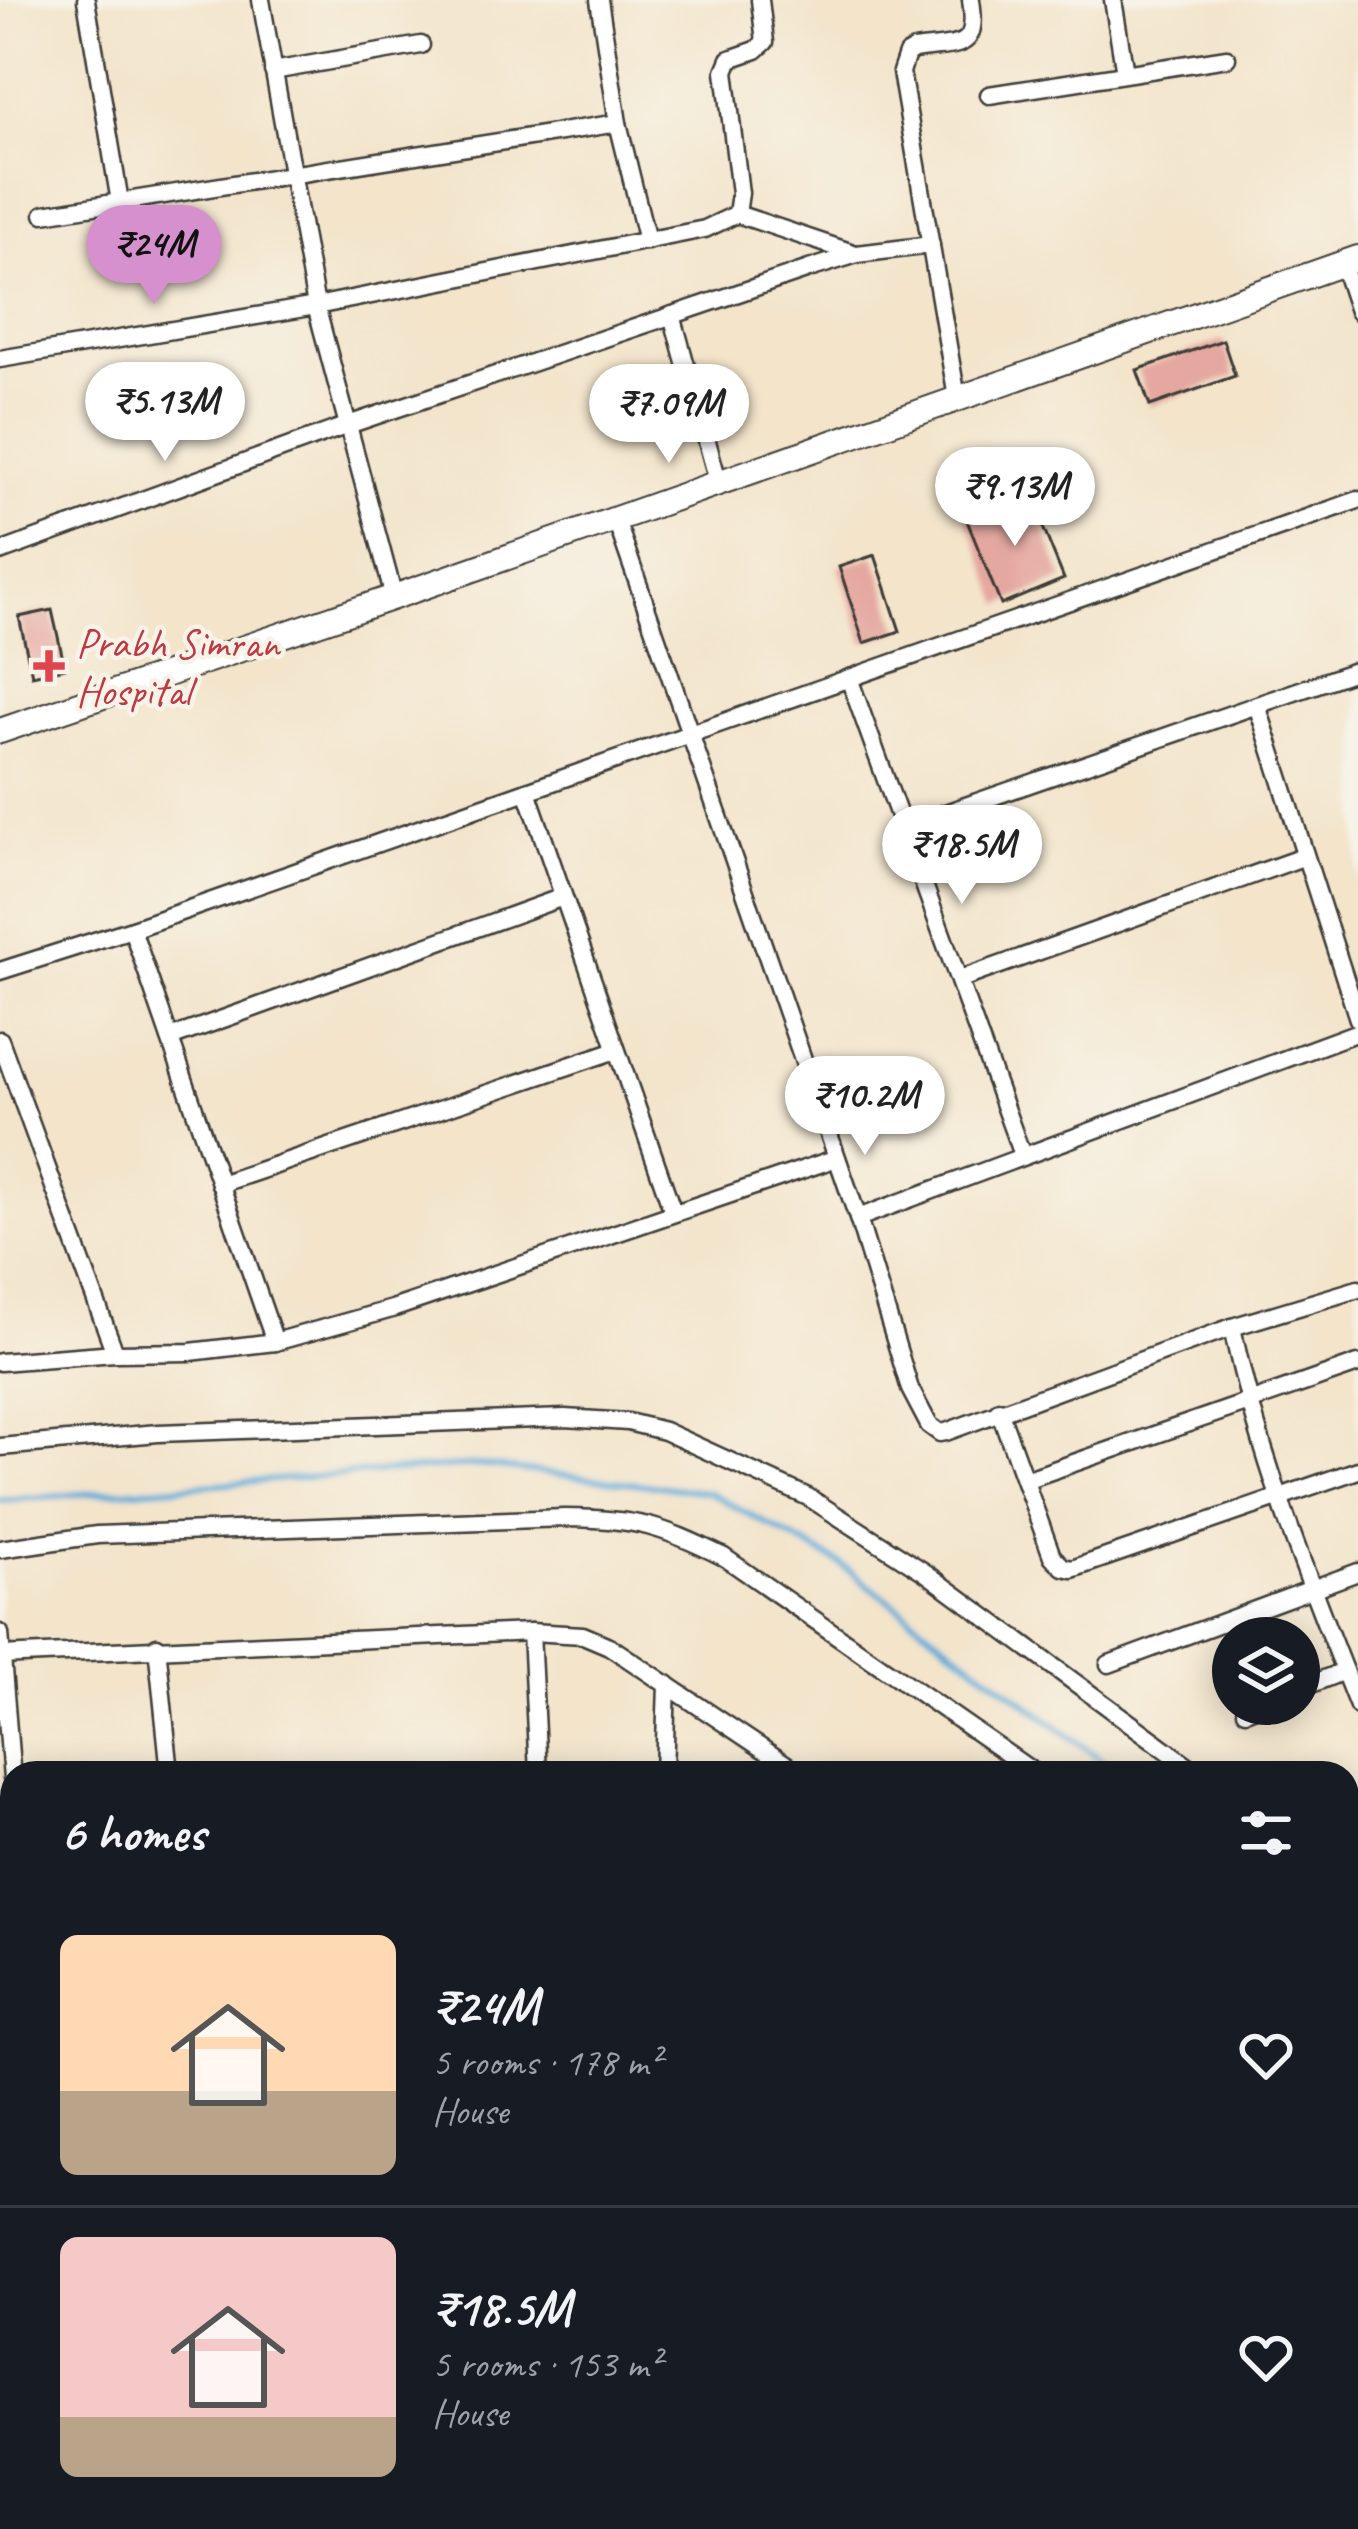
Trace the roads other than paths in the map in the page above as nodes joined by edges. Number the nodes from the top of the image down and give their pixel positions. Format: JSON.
{"nodes":[{"id":1,"x":86,"y":0,"type":"edge"},
{"id":2,"x":260,"y":0,"type":"edge"},
{"id":3,"x":599,"y":0,"type":"edge"},
{"id":4,"x":760,"y":0,"type":"edge"},
{"id":5,"x":970,"y":0,"type":"edge"},
{"id":6,"x":1113,"y":0,"type":"edge"},
{"id":7,"x":421,"y":45,"type":"dead end"},
{"id":8,"x":1227,"y":58,"type":"dead end"},
{"id":9,"x":274,"y":70,"type":"junction"},
{"id":10,"x":1125,"y":74,"type":"junction"},
{"id":11,"x":989,"y":95,"type":"dead end"},
{"id":12,"x":618,"y":123,"type":"junction"},
{"id":13,"x":292,"y":175,"type":"junction"},
{"id":14,"x":120,"y":202,"type":"junction"},
{"id":15,"x":44,"y":214,"type":"dead end"},
{"id":16,"x":736,"y":214,"type":"junction"},
{"id":17,"x":646,"y":241,"type":"junction"},
{"id":18,"x":932,"y":245,"type":"junction"},
{"id":19,"x":857,"y":254,"type":"junction"},
{"id":20,"x":1350,"y":260,"type":"edge"},
{"id":21,"x":316,"y":306,"type":"junction"},
{"id":22,"x":1358,"y":311,"type":"edge"},
{"id":23,"x":672,"y":315,"type":"junction"},
{"id":24,"x":0,"y":359,"type":"edge"},
{"id":25,"x":957,"y":398,"type":"junction"},
{"id":26,"x":348,"y":425,"type":"junction"},
{"id":27,"x":718,"y":481,"type":"junction"},
{"id":28,"x":1358,"y":500,"type":"edge"},
{"id":29,"x":615,"y":517,"type":"junction"},
{"id":30,"x":0,"y":552,"type":"edge"},
{"id":31,"x":394,"y":597,"type":"junction"},
{"id":32,"x":1358,"y":670,"type":"edge"},
{"id":33,"x":849,"y":678,"type":"junction"},
{"id":34,"x":1257,"y":705,"type":"junction"},
{"id":35,"x":0,"y":731,"type":"edge"},
{"id":36,"x":690,"y":734,"type":"junction"},
{"id":37,"x":527,"y":791,"type":"junction"},
{"id":38,"x":905,"y":827,"type":"junction"},
{"id":39,"x":1303,"y":857,"type":"junction"},
{"id":40,"x":563,"y":897,"type":"junction"},
{"id":41,"x":132,"y":929,"type":"junction"},
{"id":42,"x":0,"y":970,"type":"edge"},
{"id":43,"x":961,"y":979,"type":"junction"},
{"id":44,"x":1358,"y":1019,"type":"edge"},
{"id":45,"x":1358,"y":1032,"type":"edge"},
{"id":46,"x":170,"y":1038,"type":"junction"},
{"id":47,"x":0,"y":1040,"type":"edge"},
{"id":48,"x":616,"y":1050,"type":"junction"},
{"id":49,"x":1022,"y":1156,"type":"junction"},
{"id":50,"x":837,"y":1158,"type":"junction"},
{"id":51,"x":220,"y":1184,"type":"junction"},
{"id":52,"x":673,"y":1212,"type":"junction"},
{"id":53,"x":858,"y":1218,"type":"junction"},
{"id":54,"x":1358,"y":1289,"type":"edge"},
{"id":55,"x":1232,"y":1327,"type":"junction"},
{"id":56,"x":275,"y":1342,"type":"junction"},
{"id":57,"x":115,"y":1353,"type":"junction"},
{"id":58,"x":0,"y":1362,"type":"edge"},
{"id":59,"x":1358,"y":1364,"type":"edge"},
{"id":60,"x":1248,"y":1402,"type":"junction"},
{"id":61,"x":999,"y":1410,"type":"junction"},
{"id":62,"x":0,"y":1448,"type":"edge"},
{"id":63,"x":1358,"y":1470,"type":"edge"},
{"id":64,"x":1025,"y":1480,"type":"junction"},
{"id":65,"x":1280,"y":1499,"type":"junction"},
{"id":66,"x":0,"y":1549,"type":"edge"},
{"id":67,"x":1358,"y":1572,"type":"edge"},
{"id":68,"x":1313,"y":1589,"type":"junction"},
{"id":69,"x":0,"y":1633,"type":"edge"},
{"id":70,"x":531,"y":1633,"type":"junction"},
{"id":71,"x":157,"y":1646,"type":"junction"},
{"id":72,"x":2,"y":1655,"type":"edge"},
{"id":73,"x":1109,"y":1664,"type":"dead end"},
{"id":74,"x":1344,"y":1671,"type":"junction"},
{"id":75,"x":1320,"y":1681,"type":"edge"},
{"id":76,"x":667,"y":1684,"type":"junction"},
{"id":77,"x":1358,"y":1706,"type":"edge"},
{"id":78,"x":11,"y":1761,"type":"edge"},
{"id":79,"x":169,"y":1761,"type":"edge"},
{"id":80,"x":537,"y":1761,"type":"edge"},
{"id":81,"x":664,"y":1761,"type":"edge"},
{"id":82,"x":777,"y":1761,"type":"edge"},
{"id":83,"x":1018,"y":1761,"type":"edge"},
{"id":84,"x":1182,"y":1761,"type":"edge"}],
"edges":[{"from":1,"to":14,"type":"street"},
{"from":2,"to":9,"type":"street"},
{"from":3,"to":12,"type":"street"},
{"from":4,"to":16,"type":"street"},
{"from":5,"to":18,"type":"street"},
{"from":6,"to":10,"type":"street"},
{"from":7,"to":9,"type":"street"},
{"from":8,"to":10,"type":"street"},
{"from":9,"to":13,"type":"street"},
{"from":10,"to":11,"type":"street"},
{"from":12,"to":13,"type":"street"},
{"from":12,"to":17,"type":"street"},
{"from":13,"to":14,"type":"street"},
{"from":13,"to":21,"type":"street"},
{"from":14,"to":15,"type":"street"},
{"from":16,"to":17,"type":"street"},
{"from":16,"to":19,"type":"street"},
{"from":17,"to":21,"type":"street"},
{"from":18,"to":19,"type":"street"},
{"from":18,"to":25,"type":"street"},
{"from":19,"to":23,"type":"street"},
{"from":20,"to":22,"type":"street"},
{"from":20,"to":25,"type":"main road"},
{"from":21,"to":24,"type":"street"},
{"from":21,"to":26,"type":"street"},
{"from":23,"to":26,"type":"street"},
{"from":23,"to":27,"type":"street"},
{"from":25,"to":27,"type":"main road"},
{"from":26,"to":30,"type":"street"},
{"from":26,"to":31,"type":"street"},
{"from":27,"to":29,"type":"main road"},
{"from":28,"to":33,"type":"street"},
{"from":29,"to":31,"type":"main road"},
{"from":29,"to":36,"type":"street"},
{"from":31,"to":35,"type":"main road"},
{"from":32,"to":34,"type":"street"},
{"from":33,"to":36,"type":"street"},
{"from":33,"to":38,"type":"street"},
{"from":34,"to":38,"type":"street"},
{"from":34,"to":39,"type":"street"},
{"from":36,"to":37,"type":"street"},
{"from":36,"to":50,"type":"street"},
{"from":37,"to":40,"type":"street"},
{"from":37,"to":41,"type":"street"},
{"from":38,"to":43,"type":"street"},
{"from":39,"to":43,"type":"street"},
{"from":39,"to":44,"type":"street"},
{"from":40,"to":46,"type":"street"},
{"from":40,"to":48,"type":"street"},
{"from":41,"to":42,"type":"street"},
{"from":41,"to":46,"type":"street"},
{"from":43,"to":49,"type":"street"},
{"from":45,"to":49,"type":"street"},
{"from":46,"to":51,"type":"street"},
{"from":47,"to":57,"type":"street"},
{"from":48,"to":51,"type":"street"},
{"from":48,"to":52,"type":"street"},
{"from":49,"to":53,"type":"street"},
{"from":50,"to":52,"type":"street"},
{"from":50,"to":53,"type":"street"},
{"from":51,"to":56,"type":"street"},
{"from":52,"to":56,"type":"street"},
{"from":53,"to":61,"type":"street"},
{"from":54,"to":55,"type":"street"},
{"from":55,"to":60,"type":"street"},
{"from":55,"to":61,"type":"street"},
{"from":56,"to":57,"type":"street"},
{"from":57,"to":58,"type":"street"},
{"from":59,"to":60,"type":"street"},
{"from":60,"to":64,"type":"street"},
{"from":60,"to":65,"type":"street"},
{"from":61,"to":64,"type":"street"},
{"from":62,"to":84,"type":"street"},
{"from":63,"to":65,"type":"street"},
{"from":64,"to":65,"type":"street"},
{"from":65,"to":68,"type":"street"},
{"from":66,"to":83,"type":"street"},
{"from":67,"to":68,"type":"street"},
{"from":68,"to":73,"type":"street"},
{"from":68,"to":74,"type":"street"},
{"from":69,"to":72,"type":"street"},
{"from":70,"to":71,"type":"street"},
{"from":70,"to":76,"type":"street"},
{"from":70,"to":80,"type":"street"},
{"from":71,"to":72,"type":"street"},
{"from":71,"to":79,"type":"street"},
{"from":72,"to":78,"type":"street"},
{"from":74,"to":75,"type":"street"},
{"from":74,"to":77,"type":"street"},
{"from":76,"to":81,"type":"street"},
{"from":76,"to":82,"type":"street"}]}
